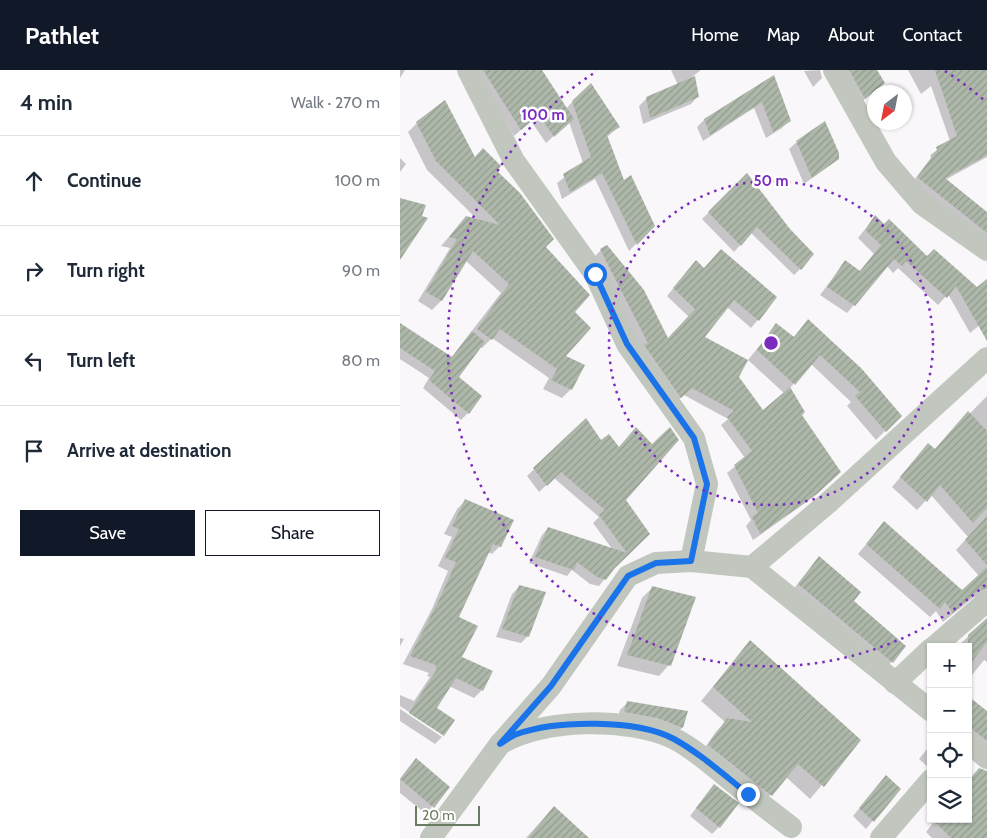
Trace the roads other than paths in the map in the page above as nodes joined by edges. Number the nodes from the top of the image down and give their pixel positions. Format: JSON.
{"nodes":[{"id":1,"x":468,"y":70,"type":"edge"},
{"id":2,"x":834,"y":70,"type":"edge"},
{"id":3,"x":987,"y":250,"type":"edge"},
{"id":4,"x":987,"y":358,"type":"edge"},
{"id":5,"x":691,"y":561,"type":"junction"},
{"id":6,"x":752,"y":567,"type":"junction"},
{"id":7,"x":987,"y":601,"type":"edge"},
{"id":8,"x":939,"y":643,"type":"edge"},
{"id":9,"x":927,"y":653,"type":"edge"},
{"id":10,"x":895,"y":683,"type":"junction"},
{"id":11,"x":927,"y":708,"type":"edge"},
{"id":12,"x":500,"y":744,"type":"junction"},
{"id":13,"x":972,"y":745,"type":"edge"},
{"id":14,"x":987,"y":758,"type":"edge"},
{"id":15,"x":927,"y":785,"type":"edge"},
{"id":16,"x":791,"y":827,"type":"dead end"},
{"id":17,"x":432,"y":838,"type":"edge"},
{"id":18,"x":881,"y":838,"type":"edge"}],
"edges":[{"from":1,"to":5,"type":"street"},
{"from":2,"to":3,"type":"street"},
{"from":4,"to":6,"type":"street"},
{"from":5,"to":6,"type":"street"},
{"from":5,"to":12,"type":"street"},
{"from":6,"to":10,"type":"street"},
{"from":7,"to":8,"type":"street"},
{"from":9,"to":10,"type":"street"},
{"from":10,"to":11,"type":"street"},
{"from":12,"to":16,"type":"street"},
{"from":12,"to":17,"type":"street"},
{"from":13,"to":14,"type":"street"},
{"from":15,"to":18,"type":"street"}]}
